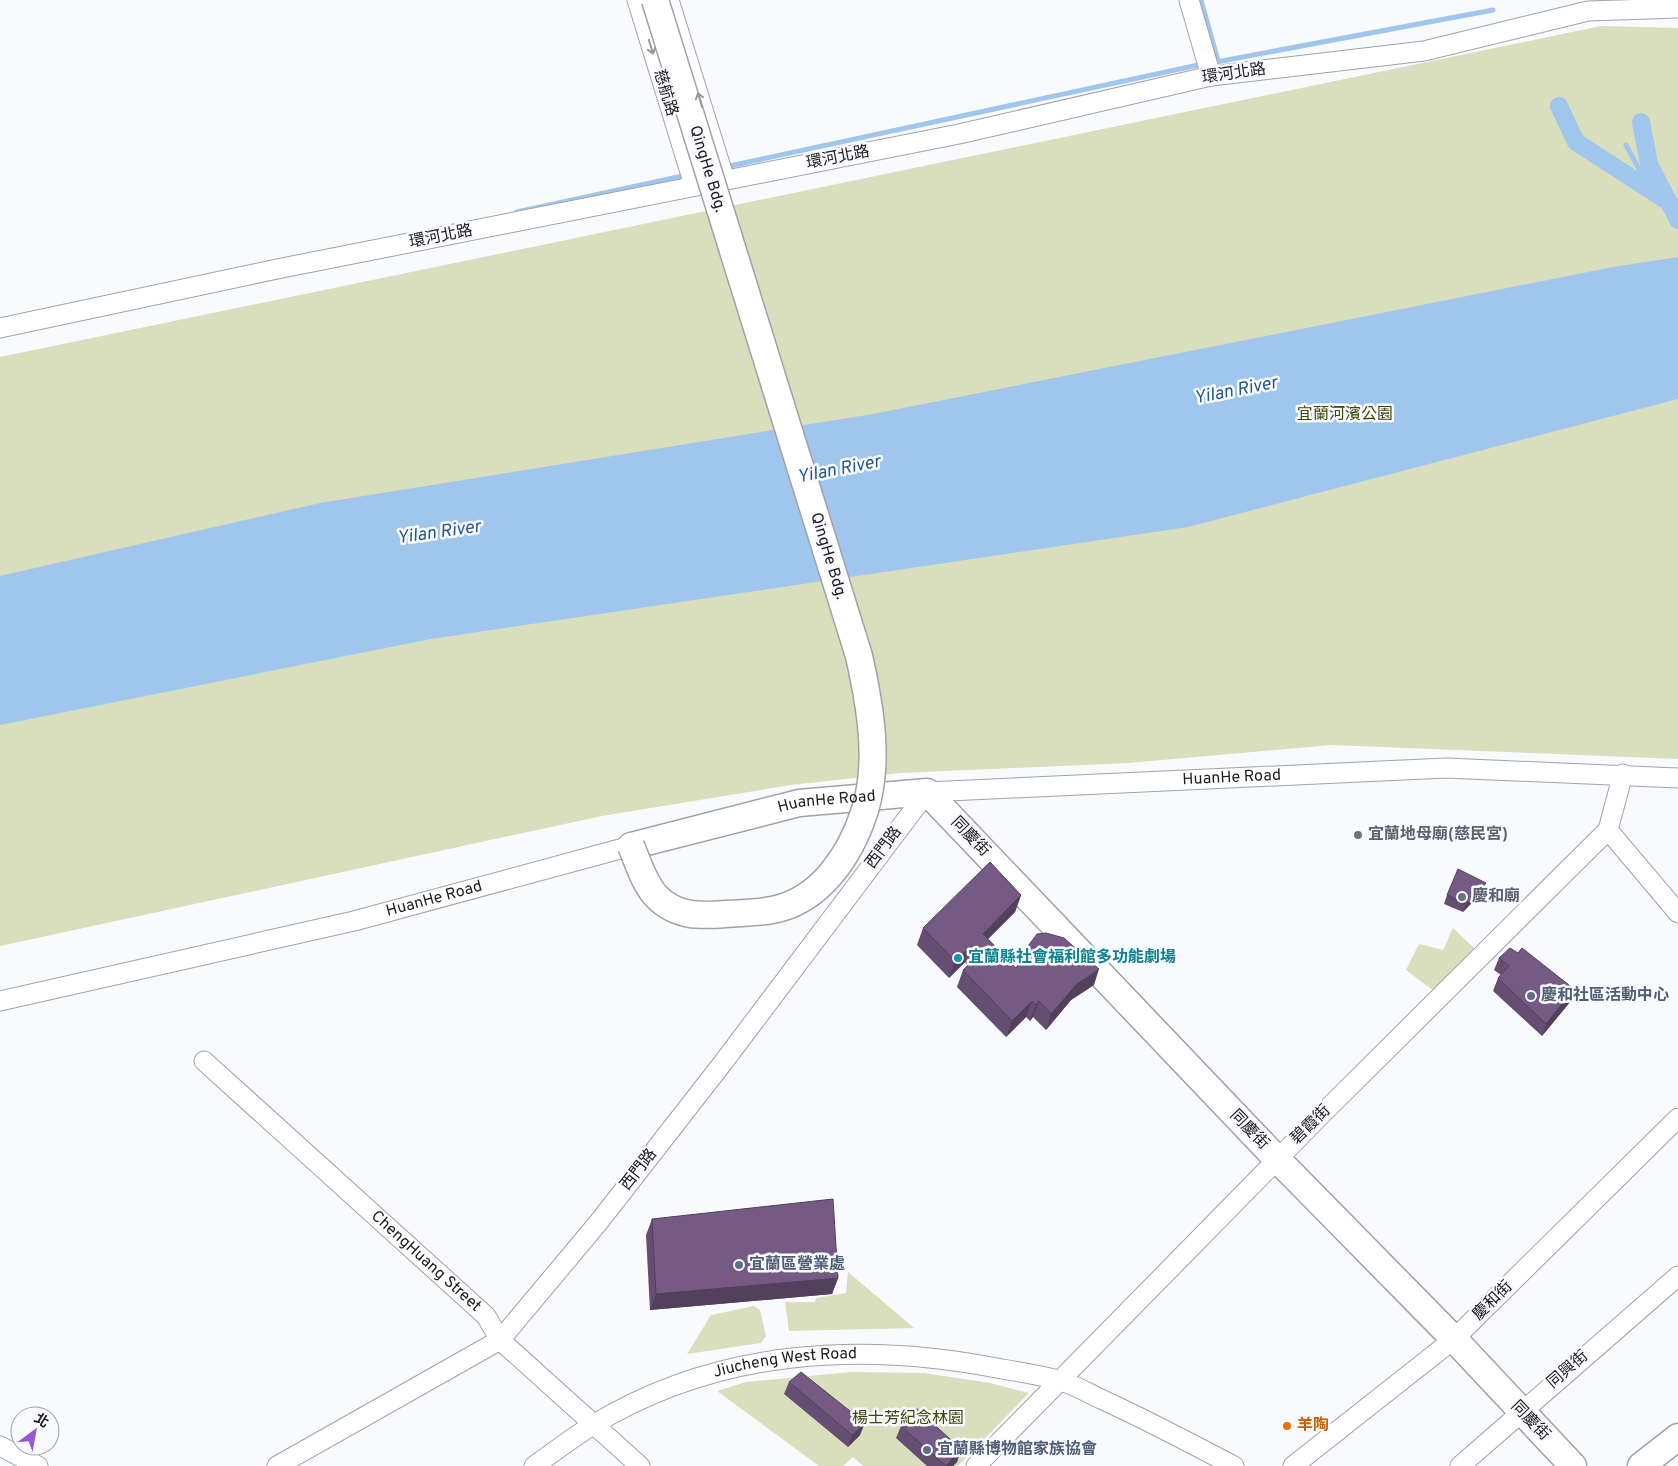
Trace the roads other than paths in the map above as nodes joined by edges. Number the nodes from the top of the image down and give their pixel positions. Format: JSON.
{"nodes":[{"id":1,"x":637,"y":0,"type":"edge"},
{"id":2,"x":655,"y":0,"type":"edge"},
{"id":3,"x":669,"y":0,"type":"edge"},
{"id":4,"x":1189,"y":0,"type":"edge"},
{"id":5,"x":1586,"y":6,"type":"edge"},
{"id":6,"x":1678,"y":8,"type":"edge"},
{"id":7,"x":1211,"y":76,"type":"junction"},
{"id":8,"x":725,"y":180,"type":"junction"},
{"id":9,"x":694,"y":185,"type":"junction"},
{"id":10,"x":0,"y":328,"type":"edge"},
{"id":11,"x":1624,"y":774,"type":"junction"},
{"id":12,"x":1678,"y":778,"type":"edge"},
{"id":13,"x":927,"y":792,"type":"junction"},
{"id":14,"x":1608,"y":830,"type":"junction"},
{"id":15,"x":630,"y":846,"type":"junction"},
{"id":16,"x":1678,"y":913,"type":"edge"},
{"id":17,"x":0,"y":1001,"type":"edge"},
{"id":18,"x":204,"y":1061,"type":"dead end"},
{"id":19,"x":1678,"y":1118,"type":"edge"},
{"id":20,"x":1277,"y":1159,"type":"junction"},
{"id":21,"x":1678,"y":1276,"type":"edge"},
{"id":22,"x":1454,"y":1339,"type":"junction"},
{"id":23,"x":500,"y":1340,"type":"junction"},
{"id":24,"x":1059,"y":1380,"type":"junction"},
{"id":25,"x":1520,"y":1412,"type":"junction"},
{"id":26,"x":594,"y":1424,"type":"junction"},
{"id":27,"x":1678,"y":1437,"type":"edge"},
{"id":28,"x":0,"y":1446,"type":"edge"},
{"id":29,"x":38,"y":1466,"type":"edge"},
{"id":30,"x":277,"y":1466,"type":"edge"},
{"id":31,"x":534,"y":1466,"type":"edge"},
{"id":32,"x":640,"y":1466,"type":"edge"},
{"id":33,"x":976,"y":1466,"type":"edge"},
{"id":34,"x":1234,"y":1466,"type":"edge"},
{"id":35,"x":1293,"y":1466,"type":"edge"},
{"id":36,"x":1460,"y":1466,"type":"edge"},
{"id":37,"x":1573,"y":1466,"type":"edge"},
{"id":38,"x":1641,"y":1466,"type":"edge"}],
"edges":[{"from":1,"to":9,"type":"street","name":"慈航路","one_way":true},
{"from":2,"to":15,"type":"street","name":"QingHe Bdg.","bridge":true},
{"from":8,"to":3,"type":"street","name":"慈航路","one_way":true},
{"from":4,"to":7,"type":"street"},
{"from":5,"to":6,"type":"street","name":"環河北路"},
{"from":5,"to":7,"type":"street","name":"環河北路"},
{"from":7,"to":8,"type":"street","name":"環河北路"},
{"from":8,"to":9,"type":"street","name":"環河北路"},
{"from":9,"to":10,"type":"street","name":"環河北路"},
{"from":11,"to":12,"type":"street","name":"HuanHe Road"},
{"from":11,"to":13,"type":"street","name":"HuanHe Road"},
{"from":11,"to":14,"type":"street","name":"碧霞街"},
{"from":13,"to":15,"type":"street","name":"HuanHe Road"},
{"from":13,"to":20,"type":"street","name":"同慶街"},
{"from":13,"to":23,"type":"street","name":"西門路"},
{"from":14,"to":16,"type":"street"},
{"from":14,"to":20,"type":"street","name":"碧霞街"},
{"from":15,"to":17,"type":"street","name":"HuanHe Road"},
{"from":18,"to":23,"type":"street","name":"ChengHuang Street"},
{"from":19,"to":22,"type":"street","name":"慶和街"},
{"from":20,"to":22,"type":"street","name":"同慶街"},
{"from":20,"to":24,"type":"street","name":"碧霞街"},
{"from":21,"to":25,"type":"street","name":"同興街"},
{"from":22,"to":25,"type":"street","name":"同慶街"},
{"from":22,"to":35,"type":"street","name":"慶和街"},
{"from":23,"to":26,"type":"street","name":"ChengHuang Street"},
{"from":23,"to":30,"type":"street","name":"西門路"},
{"from":24,"to":26,"type":"street","name":"Jiucheng West Road"},
{"from":24,"to":33,"type":"street","name":"碧霞街"},
{"from":24,"to":34,"type":"street","name":"Jiucheng West Road"},
{"from":25,"to":36,"type":"street","name":"同興街"},
{"from":25,"to":37,"type":"street","name":"同慶街"},
{"from":26,"to":31,"type":"street","name":"Jiucheng West Road"},
{"from":26,"to":32,"type":"street","name":"ChengHuang Street"},
{"from":27,"to":38,"type":"street"},
{"from":28,"to":29,"type":"street"}]}
